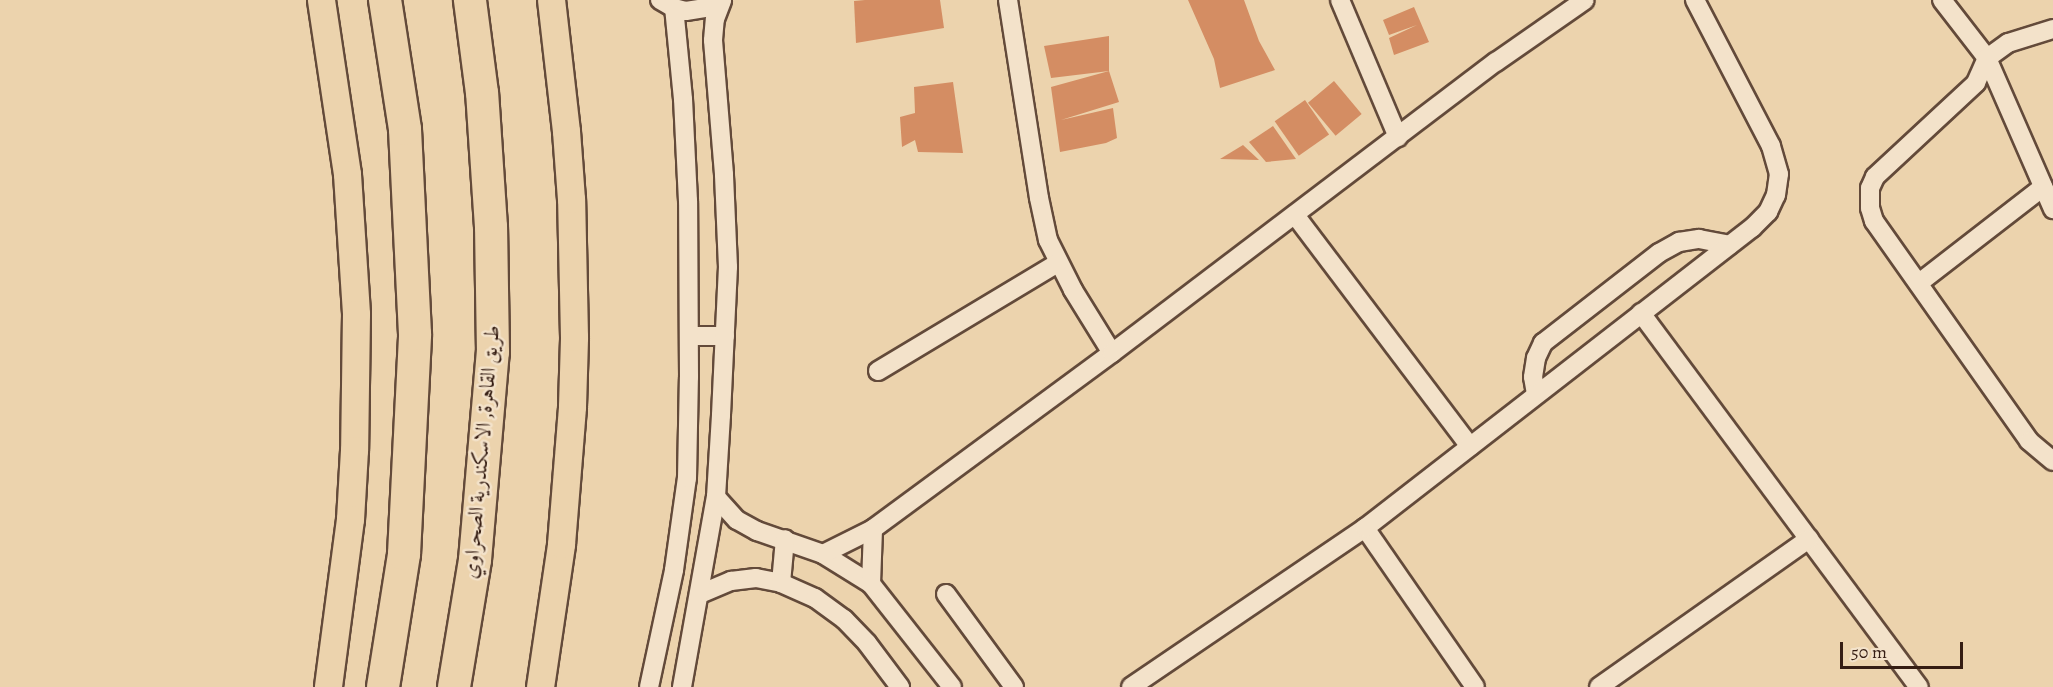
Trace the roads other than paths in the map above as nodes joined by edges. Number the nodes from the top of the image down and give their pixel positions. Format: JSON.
{"nodes":[{"id":1,"x":321,"y":0,"type":"edge"},
{"id":2,"x":385,"y":0,"type":"edge"},
{"id":3,"x":470,"y":0,"type":"edge"},
{"id":4,"x":551,"y":0,"type":"edge"},
{"id":5,"x":722,"y":0,"type":"edge"},
{"id":6,"x":1008,"y":0,"type":"edge"},
{"id":7,"x":1340,"y":0,"type":"edge"},
{"id":8,"x":1585,"y":0,"type":"edge"},
{"id":9,"x":1695,"y":0,"type":"edge"},
{"id":10,"x":1942,"y":0,"type":"edge"},
{"id":11,"x":667,"y":4,"type":"edge"},
{"id":12,"x":2053,"y":29,"type":"edge"},
{"id":13,"x":1987,"y":58,"type":"junction"},
{"id":14,"x":1398,"y":137,"type":"junction"},
{"id":15,"x":2043,"y":187,"type":"junction"},
{"id":16,"x":2053,"y":209,"type":"edge"},
{"id":17,"x":1295,"y":215,"type":"junction"},
{"id":18,"x":1730,"y":245,"type":"junction"},
{"id":19,"x":1058,"y":262,"type":"junction"},
{"id":20,"x":1919,"y":283,"type":"junction"},
{"id":21,"x":1641,"y":313,"type":"junction"},
{"id":22,"x":689,"y":336,"type":"junction"},
{"id":23,"x":725,"y":336,"type":"junction"},
{"id":24,"x":1113,"y":353,"type":"junction"},
{"id":25,"x":878,"y":371,"type":"dead end"},
{"id":26,"x":1536,"y":394,"type":"junction"},
{"id":27,"x":1470,"y":446,"type":"junction"},
{"id":28,"x":2053,"y":461,"type":"edge"},
{"id":29,"x":716,"y":497,"type":"junction"},
{"id":30,"x":1365,"y":528,"type":"junction"},
{"id":31,"x":873,"y":529,"type":"junction"},
{"id":32,"x":785,"y":539,"type":"junction"},
{"id":33,"x":1809,"y":539,"type":"junction"},
{"id":34,"x":823,"y":554,"type":"junction"},
{"id":35,"x":781,"y":583,"type":"junction"},
{"id":36,"x":871,"y":584,"type":"junction"},
{"id":37,"x":700,"y":594,"type":"junction"},
{"id":38,"x":946,"y":594,"type":"dead end"},
{"id":39,"x":328,"y":687,"type":"edge"},
{"id":40,"x":383,"y":687,"type":"edge"},
{"id":41,"x":454,"y":687,"type":"edge"},
{"id":42,"x":540,"y":687,"type":"edge"},
{"id":43,"x":649,"y":687,"type":"edge"},
{"id":44,"x":682,"y":687,"type":"edge"},
{"id":45,"x":900,"y":687,"type":"edge"},
{"id":46,"x":952,"y":687,"type":"edge"},
{"id":47,"x":1014,"y":687,"type":"edge"},
{"id":48,"x":1131,"y":687,"type":"edge"},
{"id":49,"x":1475,"y":687,"type":"edge"},
{"id":50,"x":1599,"y":687,"type":"edge"},
{"id":51,"x":1919,"y":687,"type":"edge"}],
"edges":[{"from":1,"to":39,"type":"main road"},
{"from":2,"to":40,"type":"highway"},
{"from":3,"to":41,"type":"highway","name":"طريق القاهرة, الاسكندرية الصحراوي"},
{"from":4,"to":42,"type":"main road"},
{"from":5,"to":11,"type":"street"},
{"from":5,"to":23,"type":"street"},
{"from":6,"to":19,"type":"street"},
{"from":7,"to":14,"type":"street"},
{"from":8,"to":14,"type":"street"},
{"from":9,"to":18,"type":"street"},
{"from":10,"to":13,"type":"street"},
{"from":11,"to":22,"type":"street"},
{"from":12,"to":13,"type":"street"},
{"from":13,"to":15,"type":"street"},
{"from":13,"to":20,"type":"street"},
{"from":14,"to":17,"type":"street"},
{"from":15,"to":16,"type":"street"},
{"from":15,"to":20,"type":"street"},
{"from":17,"to":24,"type":"street"},
{"from":17,"to":27,"type":"street"},
{"from":18,"to":21,"type":"street"},
{"from":18,"to":26,"type":"street"},
{"from":19,"to":24,"type":"street"},
{"from":19,"to":25,"type":"street"},
{"from":20,"to":28,"type":"street"},
{"from":21,"to":26,"type":"street"},
{"from":21,"to":33,"type":"street"},
{"from":22,"to":23,"type":"street"},
{"from":22,"to":43,"type":"street"},
{"from":23,"to":29,"type":"street"},
{"from":24,"to":31,"type":"street"},
{"from":26,"to":27,"type":"street"},
{"from":27,"to":30,"type":"street"},
{"from":29,"to":32,"type":"street"},
{"from":29,"to":37,"type":"street"},
{"from":30,"to":48,"type":"street"},
{"from":30,"to":49,"type":"street"},
{"from":31,"to":34,"type":"street"},
{"from":31,"to":36,"type":"street"},
{"from":32,"to":34,"type":"street"},
{"from":32,"to":35,"type":"street"},
{"from":33,"to":50,"type":"street"},
{"from":33,"to":51,"type":"street"},
{"from":34,"to":36,"type":"street"},
{"from":35,"to":37,"type":"street"},
{"from":35,"to":45,"type":"street"},
{"from":36,"to":46,"type":"street"},
{"from":37,"to":44,"type":"street"},
{"from":38,"to":47,"type":"street"}]}
